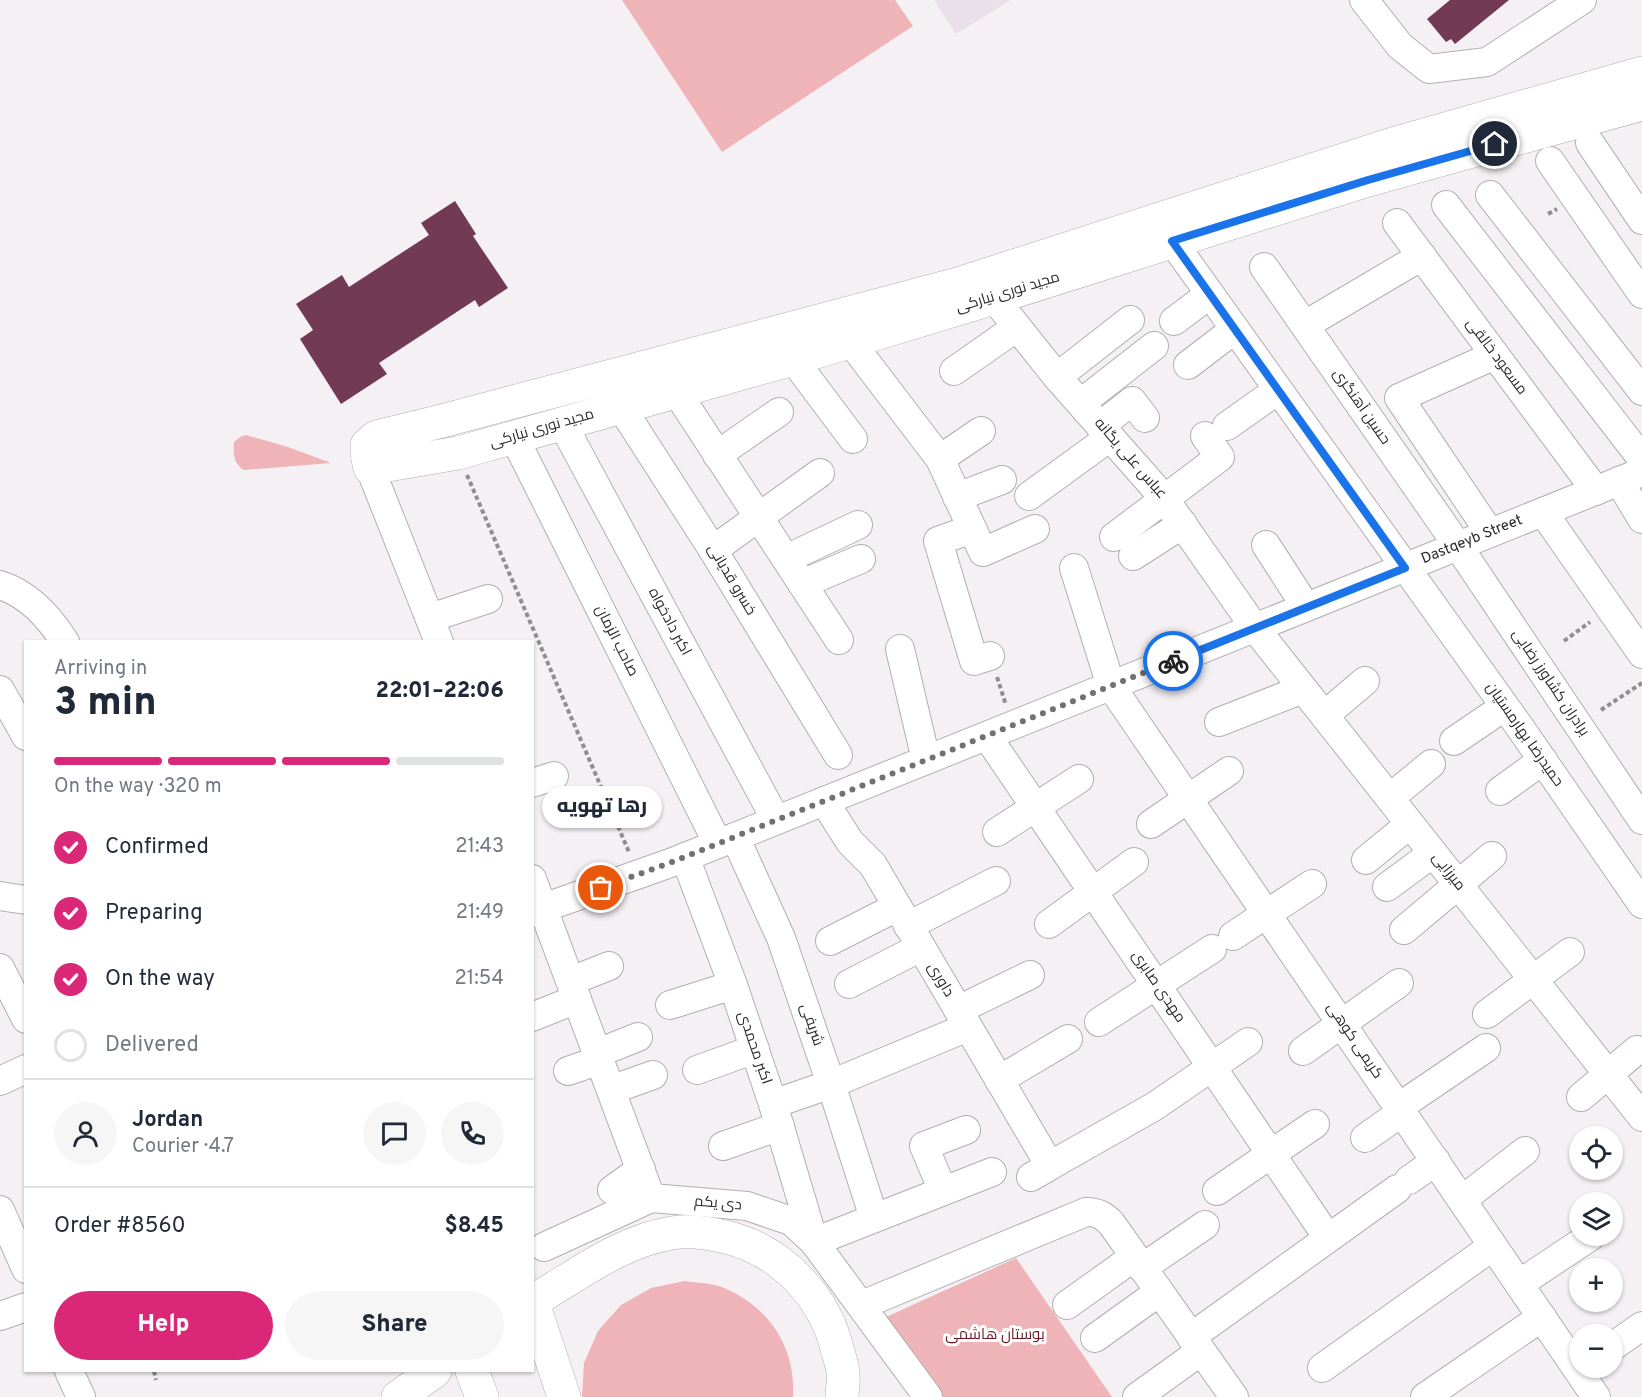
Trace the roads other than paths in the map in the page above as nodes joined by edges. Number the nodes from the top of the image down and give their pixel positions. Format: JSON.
{"nodes":[{"id":1,"x":1364,"y":0,"type":"edge"},
{"id":2,"x":1582,"y":0,"type":"edge"},
{"id":3,"x":1642,"y":74,"type":"edge"},
{"id":4,"x":1642,"y":104,"type":"edge"},
{"id":5,"x":1590,"y":143,"type":"dead end"},
{"id":6,"x":1550,"y":161,"type":"dead end"},
{"id":7,"x":1490,"y":195,"type":"dead end"},
{"id":8,"x":1446,"y":205,"type":"dead end"},
{"id":9,"x":1642,"y":220,"type":"edge"},
{"id":10,"x":1397,"y":223,"type":"dead end"},
{"id":11,"x":1168,"y":229,"type":"junction"},
{"id":12,"x":1422,"y":256,"type":"junction"},
{"id":13,"x":1264,"y":267,"type":"dead end"},
{"id":14,"x":1210,"y":294,"type":"junction"},
{"id":15,"x":1642,"y":294,"type":"edge"},
{"id":16,"x":994,"y":298,"type":"junction"},
{"id":17,"x":1130,"y":320,"type":"dead end"},
{"id":18,"x":1174,"y":321,"type":"dead end"},
{"id":19,"x":1305,"y":325,"type":"junction"},
{"id":20,"x":1017,"y":327,"type":"junction"},
{"id":21,"x":1235,"y":329,"type":"junction"},
{"id":22,"x":850,"y":341,"type":"junction"},
{"id":23,"x":1154,"y":346,"type":"dead end"},
{"id":24,"x":1494,"y":355,"type":"junction"},
{"id":25,"x":793,"y":359,"type":"junction"},
{"id":26,"x":1188,"y":365,"type":"dead end"},
{"id":27,"x":954,"y":371,"type":"dead end"},
{"id":28,"x":1057,"y":376,"type":"junction"},
{"id":29,"x":1278,"y":390,"type":"junction"},
{"id":30,"x":676,"y":391,"type":"junction"},
{"id":31,"x":1642,"y":391,"type":"edge"},
{"id":32,"x":1081,"y":403,"type":"junction"},
{"id":33,"x":621,"y":406,"type":"junction"},
{"id":34,"x":779,"y":412,"type":"dead end"},
{"id":35,"x":1144,"y":418,"type":"dead end"},
{"id":36,"x":562,"y":423,"type":"junction"},
{"id":37,"x":981,"y":431,"type":"dead end"},
{"id":38,"x":1105,"y":432,"type":"junction"},
{"id":39,"x":514,"y":437,"type":"junction"},
{"id":40,"x":854,"y":439,"type":"dead end"},
{"id":41,"x":717,"y":455,"type":"junction"},
{"id":42,"x":940,"y":459,"type":"junction"},
{"id":43,"x":1642,"y":459,"type":"edge"},
{"id":44,"x":370,"y":468,"type":"junction"},
{"id":45,"x":820,"y":473,"type":"dead end"},
{"id":46,"x":1002,"y":480,"type":"dead end"},
{"id":47,"x":1619,"y":482,"type":"edge"},
{"id":48,"x":1029,"y":496,"type":"dead end"},
{"id":49,"x":957,"y":497,"type":"junction"},
{"id":50,"x":1164,"y":498,"type":"junction"},
{"id":51,"x":1543,"y":512,"type":"junction"},
{"id":52,"x":758,"y":517,"type":"junction"},
{"id":53,"x":1642,"y":519,"type":"edge"},
{"id":54,"x":1183,"y":524,"type":"junction"},
{"id":55,"x":858,"y":525,"type":"dead end"},
{"id":56,"x":1035,"y":529,"type":"dead end"},
{"id":57,"x":1490,"y":533,"type":"junction"},
{"id":58,"x":977,"y":541,"type":"junction"},
{"id":59,"x":1266,"y":545,"type":"dead end"},
{"id":60,"x":1458,"y":546,"type":"junction"},
{"id":61,"x":713,"y":549,"type":"junction"},
{"id":62,"x":786,"y":559,"type":"junction"},
{"id":63,"x":861,"y":559,"type":"dead end"},
{"id":64,"x":1074,"y":568,"type":"dead end"},
{"id":65,"x":1405,"y":568,"type":"junction"},
{"id":66,"x":802,"y":584,"type":"junction"},
{"id":67,"x":0,"y":585,"type":"edge"},
{"id":68,"x":488,"y":599,"type":"dead end"},
{"id":69,"x":1306,"y":607,"type":"junction"},
{"id":70,"x":1255,"y":628,"type":"junction"},
{"id":71,"x":434,"y":630,"type":"edge"},
{"id":72,"x":64,"y":640,"type":"edge"},
{"id":73,"x":839,"y":640,"type":"dead end"},
{"id":74,"x":900,"y":649,"type":"dead end"},
{"id":75,"x":1642,"y":654,"type":"edge"},
{"id":76,"x":990,"y":656,"type":"road end"},
{"id":77,"x":1365,"y":681,"type":"dead end"},
{"id":78,"x":1112,"y":686,"type":"junction"},
{"id":79,"x":1303,"y":688,"type":"junction"},
{"id":80,"x":0,"y":690,"type":"edge"},
{"id":81,"x":1504,"y":707,"type":"junction"},
{"id":82,"x":1324,"y":715,"type":"junction"},
{"id":83,"x":1219,"y":722,"type":"dead end"},
{"id":84,"x":1000,"y":730,"type":"junction"},
{"id":85,"x":24,"y":732,"type":"edge"},
{"id":86,"x":1454,"y":741,"type":"dead end"},
{"id":87,"x":837,"y":755,"type":"dead end"},
{"id":88,"x":926,"y":760,"type":"junction"},
{"id":89,"x":1543,"y":760,"type":"junction"},
{"id":90,"x":1431,"y":764,"type":"dead end"},
{"id":91,"x":1229,"y":771,"type":"dead end"},
{"id":92,"x":1079,"y":779,"type":"dead end"},
{"id":93,"x":1500,"y":791,"type":"dead end"},
{"id":94,"x":1390,"y":798,"type":"junction"},
{"id":95,"x":1189,"y":799,"type":"junction"},
{"id":96,"x":824,"y":801,"type":"junction"},
{"id":97,"x":1035,"y":807,"type":"junction"},
{"id":98,"x":776,"y":820,"type":"junction"},
{"id":99,"x":1642,"y":820,"type":"edge"},
{"id":100,"x":1151,"y":824,"type":"dead end"},
{"id":101,"x":1410,"y":824,"type":"junction"},
{"id":102,"x":997,"y":832,"type":"dead end"},
{"id":103,"x":726,"y":840,"type":"junction"},
{"id":104,"x":1433,"y":853,"type":"junction"},
{"id":105,"x":1492,"y":856,"type":"dead end"},
{"id":106,"x":685,"y":857,"type":"junction"},
{"id":107,"x":1366,"y":860,"type":"dead end"},
{"id":108,"x":1134,"y":862,"type":"dead end"},
{"id":109,"x":996,"y":881,"type":"dead end"},
{"id":110,"x":1458,"y":884,"type":"junction"},
{"id":111,"x":1312,"y":885,"type":"dead end"},
{"id":112,"x":1387,"y":887,"type":"dead end"},
{"id":113,"x":534,"y":889,"type":"edge"},
{"id":114,"x":1094,"y":893,"type":"junction"},
{"id":115,"x":0,"y":896,"type":"edge"},
{"id":116,"x":24,"y":900,"type":"edge"},
{"id":117,"x":1642,"y":904,"type":"edge"},
{"id":118,"x":538,"y":910,"type":"edge"},
{"id":119,"x":1267,"y":914,"type":"junction"},
{"id":120,"x":1049,"y":924,"type":"dead end"},
{"id":121,"x":909,"y":926,"type":"junction"},
{"id":122,"x":1404,"y":930,"type":"dead end"},
{"id":123,"x":830,"y":941,"type":"dead end"},
{"id":124,"x":1570,"y":952,"type":"dead end"},
{"id":125,"x":609,"y":966,"type":"dead end"},
{"id":126,"x":0,"y":970,"type":"edge"},
{"id":127,"x":1030,"y":975,"type":"dead end"},
{"id":128,"x":1533,"y":979,"type":"junction"},
{"id":129,"x":1399,"y":983,"type":"dead end"},
{"id":130,"x":849,"y":984,"type":"dead end"},
{"id":131,"x":733,"y":985,"type":"junction"},
{"id":132,"x":1157,"y":986,"type":"junction"},
{"id":133,"x":574,"y":990,"type":"junction"},
{"id":134,"x":670,"y":1005,"type":"dead end"},
{"id":135,"x":1487,"y":1014,"type":"dead end"},
{"id":136,"x":24,"y":1015,"type":"edge"},
{"id":137,"x":534,"y":1016,"type":"edge"},
{"id":138,"x":963,"y":1019,"type":"junction"},
{"id":139,"x":1099,"y":1022,"type":"dead end"},
{"id":140,"x":1342,"y":1023,"type":"junction"},
{"id":141,"x":638,"y":1037,"type":"dead end"},
{"id":142,"x":1068,"y":1039,"type":"dead end"},
{"id":143,"x":1248,"y":1042,"type":"dead end"},
{"id":144,"x":755,"y":1048,"type":"junction"},
{"id":145,"x":1486,"y":1048,"type":"dead end"},
{"id":146,"x":1637,"y":1050,"type":"dead end"},
{"id":147,"x":1303,"y":1051,"type":"dead end"},
{"id":148,"x":599,"y":1057,"type":"junction"},
{"id":149,"x":1212,"y":1068,"type":"junction"},
{"id":150,"x":24,"y":1070,"type":"edge"},
{"id":151,"x":697,"y":1070,"type":"dead end"},
{"id":152,"x":568,"y":1071,"type":"dead end"},
{"id":153,"x":1609,"y":1074,"type":"junction"},
{"id":154,"x":652,"y":1076,"type":"dead end"},
{"id":155,"x":999,"y":1080,"type":"junction"},
{"id":156,"x":0,"y":1081,"type":"edge"},
{"id":157,"x":831,"y":1084,"type":"junction"},
{"id":158,"x":611,"y":1090,"type":"junction"},
{"id":159,"x":1581,"y":1097,"type":"dead end"},
{"id":160,"x":1401,"y":1110,"type":"junction"},
{"id":161,"x":777,"y":1115,"type":"junction"},
{"id":162,"x":1642,"y":1117,"type":"edge"},
{"id":163,"x":1315,"y":1124,"type":"dead end"},
{"id":164,"x":966,"y":1130,"type":"dead end"},
{"id":165,"x":1365,"y":1138,"type":"dead end"},
{"id":166,"x":723,"y":1146,"type":"dead end"},
{"id":167,"x":1525,"y":1151,"type":"dead end"},
{"id":168,"x":1271,"y":1154,"type":"junction"},
{"id":169,"x":1436,"y":1161,"type":"junction"},
{"id":170,"x":641,"y":1169,"type":"junction"},
{"id":171,"x":992,"y":1172,"type":"dead end"},
{"id":172,"x":612,"y":1190,"type":"dead end"},
{"id":173,"x":943,"y":1191,"type":"junction"},
{"id":174,"x":1217,"y":1191,"type":"dead end"},
{"id":175,"x":651,"y":1198,"type":"junction"},
{"id":176,"x":1462,"y":1200,"type":"junction"},
{"id":177,"x":0,"y":1210,"type":"edge"},
{"id":178,"x":874,"y":1218,"type":"junction"},
{"id":179,"x":1205,"y":1225,"type":"dead end"},
{"id":180,"x":1328,"y":1238,"type":"junction"},
{"id":181,"x":814,"y":1242,"type":"junction"},
{"id":182,"x":1493,"y":1246,"type":"junction"},
{"id":183,"x":1576,"y":1246,"type":"edge"},
{"id":184,"x":544,"y":1247,"type":"dead end"},
{"id":185,"x":1138,"y":1262,"type":"junction"},
{"id":186,"x":24,"y":1264,"type":"edge"},
{"id":187,"x":1519,"y":1284,"type":"junction"},
{"id":188,"x":1159,"y":1292,"type":"junction"},
{"id":189,"x":534,"y":1300,"type":"edge"},
{"id":190,"x":534,"y":1304,"type":"edge"},
{"id":191,"x":862,"y":1305,"type":"junction"},
{"id":192,"x":1067,"y":1305,"type":"dead end"},
{"id":193,"x":24,"y":1308,"type":"edge"},
{"id":194,"x":0,"y":1316,"type":"edge"},
{"id":195,"x":1542,"y":1317,"type":"junction"},
{"id":196,"x":1642,"y":1326,"type":"edge"},
{"id":197,"x":1095,"y":1338,"type":"dead end"},
{"id":198,"x":1623,"y":1339,"type":"edge"},
{"id":199,"x":1196,"y":1344,"type":"junction"},
{"id":200,"x":1322,"y":1368,"type":"dead end"},
{"id":201,"x":69,"y":1372,"type":"edge"},
{"id":202,"x":398,"y":1372,"type":"edge"},
{"id":203,"x":434,"y":1372,"type":"edge"},
{"id":204,"x":472,"y":1372,"type":"edge"},
{"id":205,"x":1583,"y":1383,"type":"edge"},
{"id":206,"x":81,"y":1397,"type":"edge"},
{"id":207,"x":385,"y":1397,"type":"edge"},
{"id":208,"x":398,"y":1397,"type":"edge"},
{"id":209,"x":482,"y":1397,"type":"edge"},
{"id":210,"x":564,"y":1397,"type":"edge"},
{"id":211,"x":842,"y":1397,"type":"edge"},
{"id":212,"x":928,"y":1397,"type":"edge"},
{"id":213,"x":1137,"y":1397,"type":"edge"},
{"id":214,"x":1234,"y":1397,"type":"edge"},
{"id":215,"x":1425,"y":1397,"type":"edge"}],
"edges":[{"from":1,"to":2,"type":"street"},
{"from":3,"to":11,"type":"main road","name":"مجید نوری نیارکی"},
{"from":4,"to":11,"type":"main road","name":"مجید نوری نیارکی"},
{"from":5,"to":9,"type":"street"},
{"from":6,"to":15,"type":"street"},
{"from":7,"to":31,"type":"street"},
{"from":8,"to":43,"type":"street"},
{"from":10,"to":12,"type":"street","name":"مسعود خالقی"},
{"from":11,"to":14,"type":"street","name":"حمیدرضا بهارمستیان"},
{"from":11,"to":16,"type":"main road","name":"مجید نوری نیارکی"},
{"from":11,"to":44,"type":"main road","name":"مجید نوری نیارکی"},
{"from":12,"to":19,"type":"street"},
{"from":12,"to":24,"type":"street","name":"مسعود خالقی"},
{"from":13,"to":19,"type":"street","name":"حسین آهنگری"},
{"from":14,"to":18,"type":"street"},
{"from":14,"to":21,"type":"street","name":"حمیدرضا بهارمستیان"},
{"from":16,"to":20,"type":"street","name":"عباس علی یگانه"},
{"from":16,"to":22,"type":"main road","name":"مجید نوری نیارکی"},
{"from":17,"to":28,"type":"street"},
{"from":19,"to":60,"type":"street","name":"حسین آهنگری"},
{"from":20,"to":27,"type":"street"},
{"from":20,"to":28,"type":"street","name":"عباس علی یگانه"},
{"from":21,"to":26,"type":"street"},
{"from":21,"to":29,"type":"street","name":"حمیدرضا بهارمستیان"},
{"from":22,"to":25,"type":"main road","name":"مجید نوری نیارکی"},
{"from":22,"to":42,"type":"street"},
{"from":23,"to":32,"type":"street"},
{"from":24,"to":47,"type":"street","name":"مسعود خالقی"},
{"from":24,"to":57,"type":"street"},
{"from":25,"to":30,"type":"main road","name":"مجید نوری نیارکی"},
{"from":25,"to":40,"type":"street"},
{"from":28,"to":32,"type":"street","name":"عباس علی یگانه"},
{"from":29,"to":50,"type":"street"},
{"from":29,"to":65,"type":"street","name":"حمیدرضا بهارمستیان"},
{"from":30,"to":33,"type":"main road","name":"مجید نوری نیارکی"},
{"from":30,"to":41,"type":"street"},
{"from":32,"to":38,"type":"street","name":"عباس علی یگانه"},
{"from":33,"to":36,"type":"main road","name":"مجید نوری نیارکی"},
{"from":33,"to":61,"type":"street","name":"خسرو قدیانی"},
{"from":34,"to":41,"type":"street"},
{"from":35,"to":38,"type":"street"},
{"from":36,"to":39,"type":"main road","name":"مجید نوری نیارکی"},
{"from":36,"to":98,"type":"street","name":"اکبر دادخواه"},
{"from":37,"to":42,"type":"street"},
{"from":38,"to":48,"type":"street"},
{"from":38,"to":50,"type":"street","name":"عباس علی یگانه"},
{"from":39,"to":44,"type":"main road","name":"مجید نوری نیارکی"},
{"from":39,"to":103,"type":"street","name":"صاحب الزمان"},
{"from":41,"to":52,"type":"street"},
{"from":42,"to":49,"type":"street"},
{"from":44,"to":71,"type":"street"},
{"from":45,"to":52,"type":"street"},
{"from":46,"to":49,"type":"street"},
{"from":47,"to":51,"type":"street","name":"Dastqeyb Street"},
{"from":47,"to":53,"type":"street","name":"مسعود خالقی"},
{"from":49,"to":58,"type":"street"},
{"from":50,"to":54,"type":"street","name":"عباس علی یگانه"},
{"from":50,"to":54,"type":"street"},
{"from":51,"to":57,"type":"street","name":"Dastqeyb Street"},
{"from":51,"to":75,"type":"street"},
{"from":52,"to":61,"type":"street"},
{"from":52,"to":62,"type":"street"},
{"from":54,"to":70,"type":"street","name":"عباس علی یگانه"},
{"from":55,"to":62,"type":"street"},
{"from":56,"to":58,"type":"street"},
{"from":57,"to":60,"type":"street","name":"Dastqeyb Street"},
{"from":58,"to":76,"type":"street"},
{"from":59,"to":69,"type":"street"},
{"from":60,"to":65,"type":"street","name":"Dastqeyb Street"},
{"from":60,"to":99,"type":"street","name":"برادران کشاورز رضایی"},
{"from":61,"to":87,"type":"street","name":"خسرو قدیانی"},
{"from":62,"to":66,"type":"street"},
{"from":63,"to":66,"type":"street"},
{"from":64,"to":78,"type":"street","name":"کریمی کوهی"},
{"from":65,"to":69,"type":"street","name":"Dastqeyb Street"},
{"from":65,"to":81,"type":"street","name":"حمیدرضا بهارمستیان"},
{"from":66,"to":73,"type":"street"},
{"from":67,"to":72,"type":"street"},
{"from":68,"to":71,"type":"street"},
{"from":69,"to":70,"type":"street","name":"Dastqeyb Street"},
{"from":70,"to":78,"type":"street","name":"Dastqeyb Street"},
{"from":70,"to":79,"type":"street","name":"میرزایی"},
{"from":74,"to":88,"type":"street"},
{"from":77,"to":82,"type":"street"},
{"from":78,"to":84,"type":"street","name":"Dastqeyb Street"},
{"from":78,"to":95,"type":"street","name":"کریمی کوهی"},
{"from":79,"to":82,"type":"street","name":"میرزایی"},
{"from":79,"to":83,"type":"street"},
{"from":80,"to":85,"type":"street"},
{"from":81,"to":86,"type":"street"},
{"from":81,"to":89,"type":"street","name":"حمیدرضا بهارمستیان"},
{"from":82,"to":94,"type":"street","name":"میرزایی"},
{"from":84,"to":88,"type":"street","name":"Dastqeyb Street"},
{"from":84,"to":97,"type":"street","name":"مهدی صابری"},
{"from":88,"to":96,"type":"street","name":"Dastqeyb Street"},
{"from":89,"to":93,"type":"street"},
{"from":89,"to":117,"type":"street","name":"حمیدرضا بهارمستیان"},
{"from":90,"to":94,"type":"street"},
{"from":91,"to":95,"type":"street"},
{"from":92,"to":97,"type":"street"},
{"from":94,"to":101,"type":"street","name":"میرزایی"},
{"from":95,"to":100,"type":"street"},
{"from":95,"to":119,"type":"street","name":"کریمی کوهی"},
{"from":96,"to":98,"type":"street","name":"Dastqeyb Street"},
{"from":96,"to":121,"type":"street","name":"داوری"},
{"from":97,"to":102,"type":"street"},
{"from":97,"to":114,"type":"street","name":"مهدی صابری"},
{"from":98,"to":103,"type":"street","name":"Dastqeyb Street"},
{"from":101,"to":104,"type":"street","name":"میرزایی"},
{"from":101,"to":107,"type":"street"},
{"from":103,"to":106,"type":"street","name":"Dastqeyb Street"},
{"from":103,"to":157,"type":"street","name":"شریفی"},
{"from":104,"to":110,"type":"street","name":"میرزایی"},
{"from":104,"to":112,"type":"street"},
{"from":105,"to":110,"type":"street"},
{"from":106,"to":118,"type":"street","name":"Dastqeyb Street"},
{"from":106,"to":131,"type":"street","name":"اکبر محمدی"},
{"from":108,"to":114,"type":"street"},
{"from":109,"to":121,"type":"street"},
{"from":110,"to":122,"type":"street"},
{"from":110,"to":128,"type":"street","name":"میرزایی"},
{"from":111,"to":119,"type":"street"},
{"from":113,"to":118,"type":"street"},
{"from":114,"to":120,"type":"street"},
{"from":114,"to":132,"type":"street","name":"مهدی صابری"},
{"from":115,"to":116,"type":"street"},
{"from":118,"to":133,"type":"street"},
{"from":119,"to":132,"type":"street"},
{"from":119,"to":140,"type":"street","name":"کریمی کوهی"},
{"from":121,"to":123,"type":"street"},
{"from":121,"to":130,"type":"street"},
{"from":121,"to":138,"type":"street","name":"داوری"},
{"from":124,"to":128,"type":"street"},
{"from":125,"to":133,"type":"street"},
{"from":126,"to":136,"type":"street"},
{"from":127,"to":138,"type":"street"},
{"from":128,"to":135,"type":"street"},
{"from":128,"to":153,"type":"street","name":"میرزایی"},
{"from":129,"to":140,"type":"street"},
{"from":131,"to":134,"type":"street"},
{"from":131,"to":144,"type":"street","name":"اکبر محمدی"},
{"from":132,"to":139,"type":"street"},
{"from":132,"to":149,"type":"street","name":"مهدی صابری"},
{"from":133,"to":137,"type":"street"},
{"from":133,"to":148,"type":"street"},
{"from":138,"to":155,"type":"street","name":"داوری"},
{"from":138,"to":157,"type":"street"},
{"from":140,"to":147,"type":"street"},
{"from":140,"to":160,"type":"street","name":"کریمی کوهی"},
{"from":141,"to":148,"type":"street"},
{"from":142,"to":155,"type":"street"},
{"from":143,"to":149,"type":"street"},
{"from":144,"to":151,"type":"street"},
{"from":144,"to":161,"type":"street","name":"اکبر محمدی"},
{"from":145,"to":160,"type":"street"},
{"from":146,"to":153,"type":"street"},
{"from":148,"to":152,"type":"street"},
{"from":148,"to":158,"type":"street"},
{"from":149,"to":155,"type":"street","name":"داوری"},
{"from":149,"to":168,"type":"street","name":"مهدی صابری"},
{"from":150,"to":156,"type":"street"},
{"from":153,"to":159,"type":"street"},
{"from":153,"to":162,"type":"street","name":"میرزایی"},
{"from":154,"to":158,"type":"street"},
{"from":157,"to":161,"type":"street"},
{"from":157,"to":178,"type":"street","name":"شریفی"},
{"from":158,"to":170,"type":"street"},
{"from":160,"to":165,"type":"street"},
{"from":160,"to":169,"type":"street","name":"کریمی کوهی"},
{"from":161,"to":166,"type":"street"},
{"from":161,"to":181,"type":"street","name":"اکبر محمدی"},
{"from":163,"to":168,"type":"street"},
{"from":164,"to":173,"type":"street"},
{"from":167,"to":176,"type":"street"},
{"from":168,"to":174,"type":"street"},
{"from":168,"to":180,"type":"street","name":"مهدی صابری"},
{"from":169,"to":176,"type":"street","name":"کریمی کوهی"},
{"from":169,"to":180,"type":"street"},
{"from":170,"to":172,"type":"street"},
{"from":170,"to":175,"type":"street"},
{"from":171,"to":173,"type":"street"},
{"from":173,"to":178,"type":"street"},
{"from":175,"to":181,"type":"street","name":"دی یکم"},
{"from":175,"to":184,"type":"street","name":"دی یکم"},
{"from":176,"to":182,"type":"street","name":"کریمی کوهی"},
{"from":177,"to":186,"type":"street"},
{"from":178,"to":181,"type":"street"},
{"from":179,"to":185,"type":"street"},
{"from":180,"to":199,"type":"street"},
{"from":181,"to":191,"type":"street","name":"دی یکم"},
{"from":182,"to":187,"type":"street","name":"کریمی کوهی"},
{"from":182,"to":200,"type":"street"},
{"from":183,"to":187,"type":"street"},
{"from":185,"to":188,"type":"street"},
{"from":185,"to":191,"type":"street"},
{"from":185,"to":192,"type":"street"},
{"from":187,"to":195,"type":"street","name":"کریمی کوهی"},
{"from":188,"to":197,"type":"street"},
{"from":188,"to":199,"type":"street"},
{"from":189,"to":211,"type":"main road"},
{"from":190,"to":210,"type":"main road"},
{"from":191,"to":212,"type":"street","name":"دی یکم"},
{"from":193,"to":194,"type":"street"},
{"from":195,"to":205,"type":"street","name":"کریمی کوهی"},
{"from":195,"to":215,"type":"street"},
{"from":196,"to":198,"type":"street"},
{"from":199,"to":213,"type":"street"},
{"from":199,"to":214,"type":"street"},
{"from":201,"to":206,"type":"street"},
{"from":202,"to":207,"type":"main road"},
{"from":203,"to":208,"type":"main road"},
{"from":204,"to":209,"type":"main road"}]}
